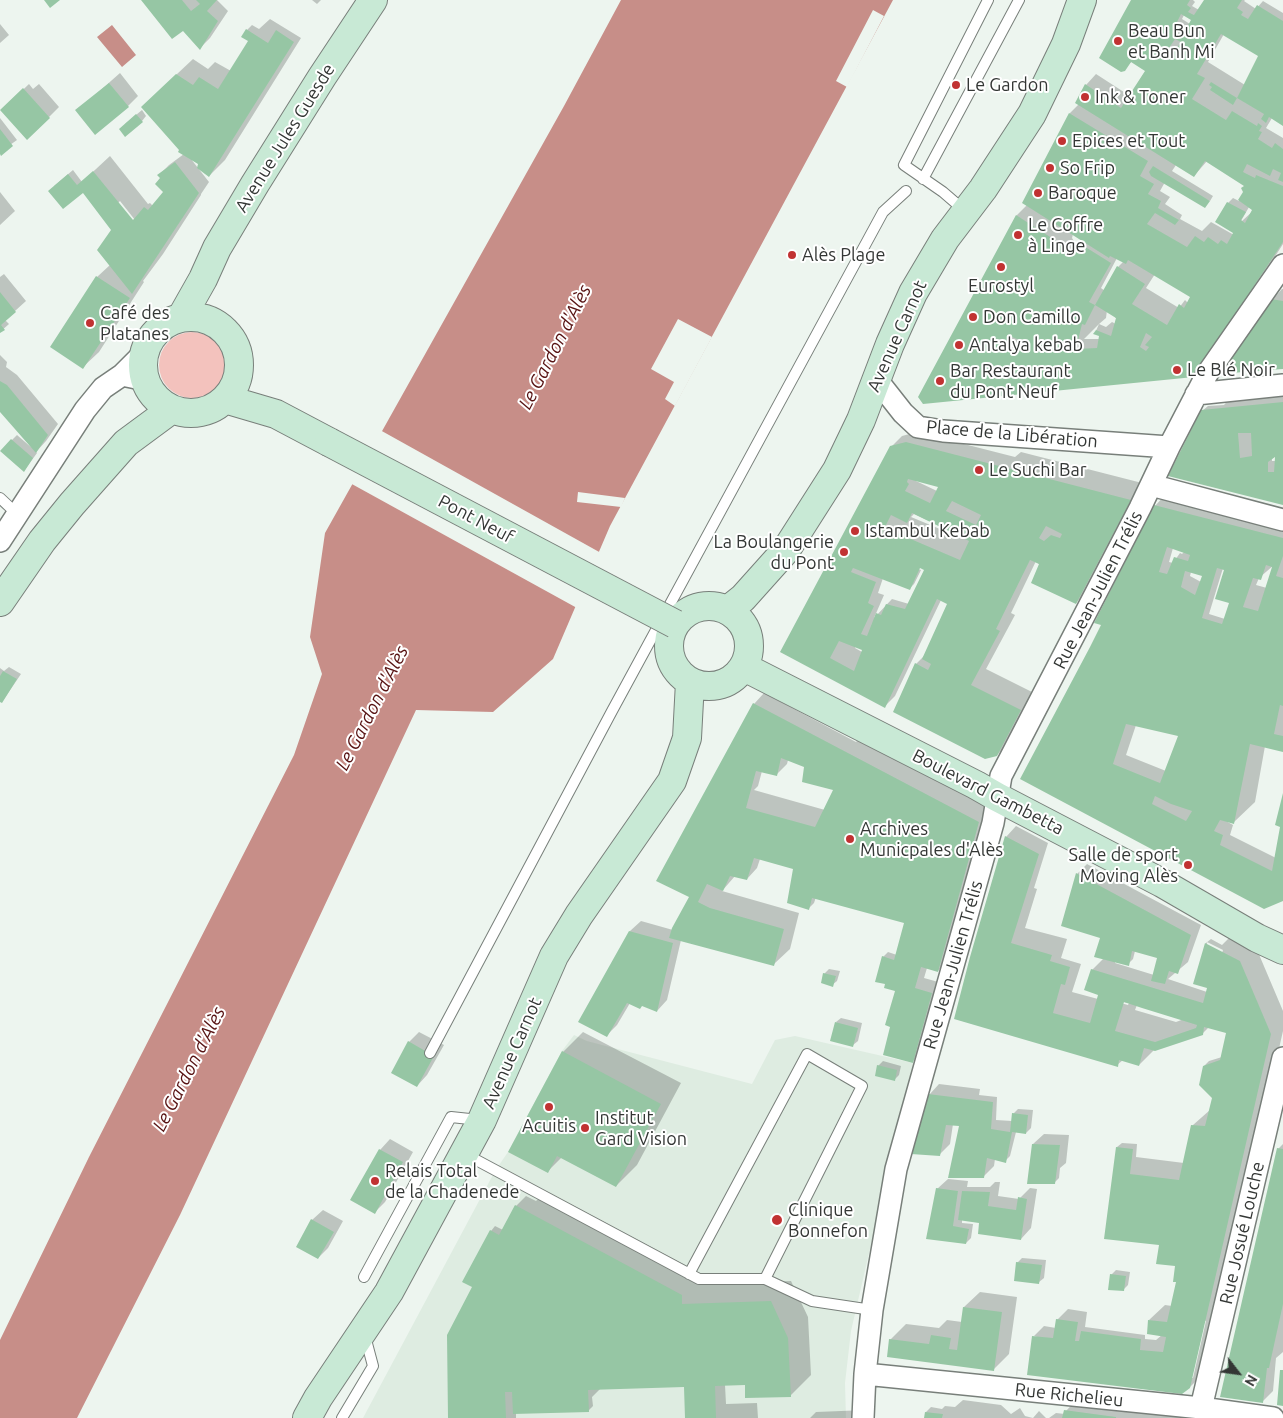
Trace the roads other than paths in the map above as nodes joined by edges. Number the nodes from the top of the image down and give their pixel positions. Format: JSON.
{"nodes":[{"id":1,"x":373,"y":0,"type":"edge"},
{"id":2,"x":988,"y":0,"type":"edge"},
{"id":3,"x":1019,"y":0,"type":"edge"},
{"id":4,"x":1082,"y":0,"type":"edge"},
{"id":5,"x":923,"y":179,"type":"junction"},
{"id":6,"x":906,"y":191,"type":"dead end"},
{"id":7,"x":966,"y":213,"type":"junction"},
{"id":8,"x":1283,"y":265,"type":"edge"},
{"id":9,"x":203,"y":279,"type":"junction"},
{"id":10,"x":181,"y":318,"type":"junction"},
{"id":11,"x":212,"y":321,"type":"junction"},
{"id":12,"x":239,"y":373,"type":"junction"},
{"id":13,"x":877,"y":380,"type":"junction"},
{"id":14,"x":140,"y":382,"type":"junction"},
{"id":15,"x":1283,"y":385,"type":"edge"},
{"id":16,"x":1196,"y":394,"type":"junction"},
{"id":17,"x":225,"y":399,"type":"junction"},
{"id":18,"x":172,"y":409,"type":"junction"},
{"id":19,"x":276,"y":414,"type":"junction"},
{"id":20,"x":126,"y":443,"type":"junction"},
{"id":21,"x":1169,"y":447,"type":"junction"},
{"id":22,"x":1151,"y":485,"type":"junction"},
{"id":23,"x":0,"y":498,"type":"edge"},
{"id":24,"x":17,"y":514,"type":"junction"},
{"id":25,"x":1283,"y":520,"type":"edge"},
{"id":26,"x":0,"y":541,"type":"edge"},
{"id":27,"x":0,"y":602,"type":"edge"},
{"id":28,"x":728,"y":610,"type":"junction"},
{"id":29,"x":675,"y":624,"type":"junction"},
{"id":30,"x":744,"y":667,"type":"junction"},
{"id":31,"x":690,"y":682,"type":"junction"},
{"id":32,"x":997,"y":797,"type":"junction"},
{"id":33,"x":1283,"y":950,"type":"edge"},
{"id":34,"x":430,"y":1053,"type":"dead end"},
{"id":35,"x":1283,"y":1058,"type":"edge"},
{"id":36,"x":482,"y":1120,"type":"junction"},
{"id":37,"x":464,"y":1154,"type":"junction"},
{"id":38,"x":689,"y":1274,"type":"junction"},
{"id":39,"x":364,"y":1277,"type":"dead end"},
{"id":40,"x":765,"y":1279,"type":"junction"},
{"id":41,"x":872,"y":1310,"type":"junction"},
{"id":42,"x":364,"y":1329,"type":"junction"},
{"id":43,"x":865,"y":1374,"type":"junction"},
{"id":44,"x":1201,"y":1408,"type":"junction"},
{"id":45,"x":307,"y":1418,"type":"edge"},
{"id":46,"x":342,"y":1418,"type":"edge"},
{"id":47,"x":863,"y":1418,"type":"edge"},
{"id":48,"x":1273,"y":1418,"type":"edge"}],
"edges":[{"from":1,"to":9,"type":"main road","name":"Avenue Jules Guesde"},
{"from":2,"to":5,"type":"lane"},
{"from":3,"to":5,"type":"lane"},
{"from":4,"to":7,"type":"main road","name":"Avenue Carnot"},
{"from":5,"to":7,"type":"lane"},
{"from":6,"to":34,"type":"lane"},
{"from":7,"to":13,"type":"main road","name":"Avenue Carnot"},
{"from":8,"to":16,"type":"street","name":"Rue Jean-Julien Trélis"},
{"from":9,"to":10,"type":"main road","name":"Avenue Jules Guesde"},
{"from":9,"to":11,"type":"main road"},
{"from":10,"to":11,"type":"main road"},
{"from":10,"to":14,"type":"main road"},
{"from":11,"to":12,"type":"main road"},
{"from":12,"to":17,"type":"main road"},
{"from":12,"to":19,"type":"main road","name":"Pont Neuf"},
{"from":13,"to":21,"type":"street","name":"Place de la Libération"},
{"from":13,"to":28,"type":"main road","name":"Avenue Carnot"},
{"from":14,"to":18,"type":"main road"},
{"from":14,"to":20,"type":"main road"},
{"from":14,"to":24,"type":"street"},
{"from":15,"to":16,"type":"street"},
{"from":16,"to":21,"type":"street","name":"Rue Jean-Julien Trélis"},
{"from":17,"to":18,"type":"main road"},
{"from":17,"to":19,"type":"main road","name":"Pont Neuf"},
{"from":18,"to":20,"type":"main road"},
{"from":19,"to":29,"type":"main road","name":"Pont Neuf","bridge":true},
{"from":20,"to":27,"type":"main road"},
{"from":21,"to":22,"type":"street","name":"Rue Jean-Julien Trélis"},
{"from":22,"to":25,"type":"street"},
{"from":22,"to":32,"type":"street","name":"Rue Jean-Julien Trélis"},
{"from":23,"to":24,"type":"lane"},
{"from":24,"to":26,"type":"street"},
{"from":28,"to":29,"type":"main road"},
{"from":28,"to":30,"type":"main road"},
{"from":29,"to":31,"type":"main road"},
{"from":30,"to":31,"type":"main road"},
{"from":30,"to":32,"type":"main road","name":"Boulevard Gambetta"},
{"from":31,"to":36,"type":"main road","name":"Avenue Carnot"},
{"from":32,"to":33,"type":"main road","name":"Boulevard Gambetta"},
{"from":32,"to":41,"type":"street","name":"Rue Jean-Julien Trélis"},
{"from":35,"to":44,"type":"street","name":"Rue Josué Louche"},
{"from":36,"to":37,"type":"main road","name":"Avenue Carnot"},
{"from":36,"to":39,"type":"lane"},
{"from":37,"to":38,"type":"lane"},
{"from":37,"to":42,"type":"main road","name":"Avenue Carnot"},
{"from":38,"to":40,"type":"lane"},
{"from":38,"to":40,"type":"lane"},
{"from":40,"to":41,"type":"lane"},
{"from":41,"to":43,"type":"street","name":"Rue Jean-Julien Trélis"},
{"from":42,"to":45,"type":"main road","name":"Avenue Carnot"},
{"from":42,"to":46,"type":"lane"},
{"from":43,"to":44,"type":"street","name":"Rue Richelieu"},
{"from":43,"to":47,"type":"street","name":"Rue Jean-Julien Trélis"},
{"from":44,"to":48,"type":"street","name":"Rue Richelieu"}]}
